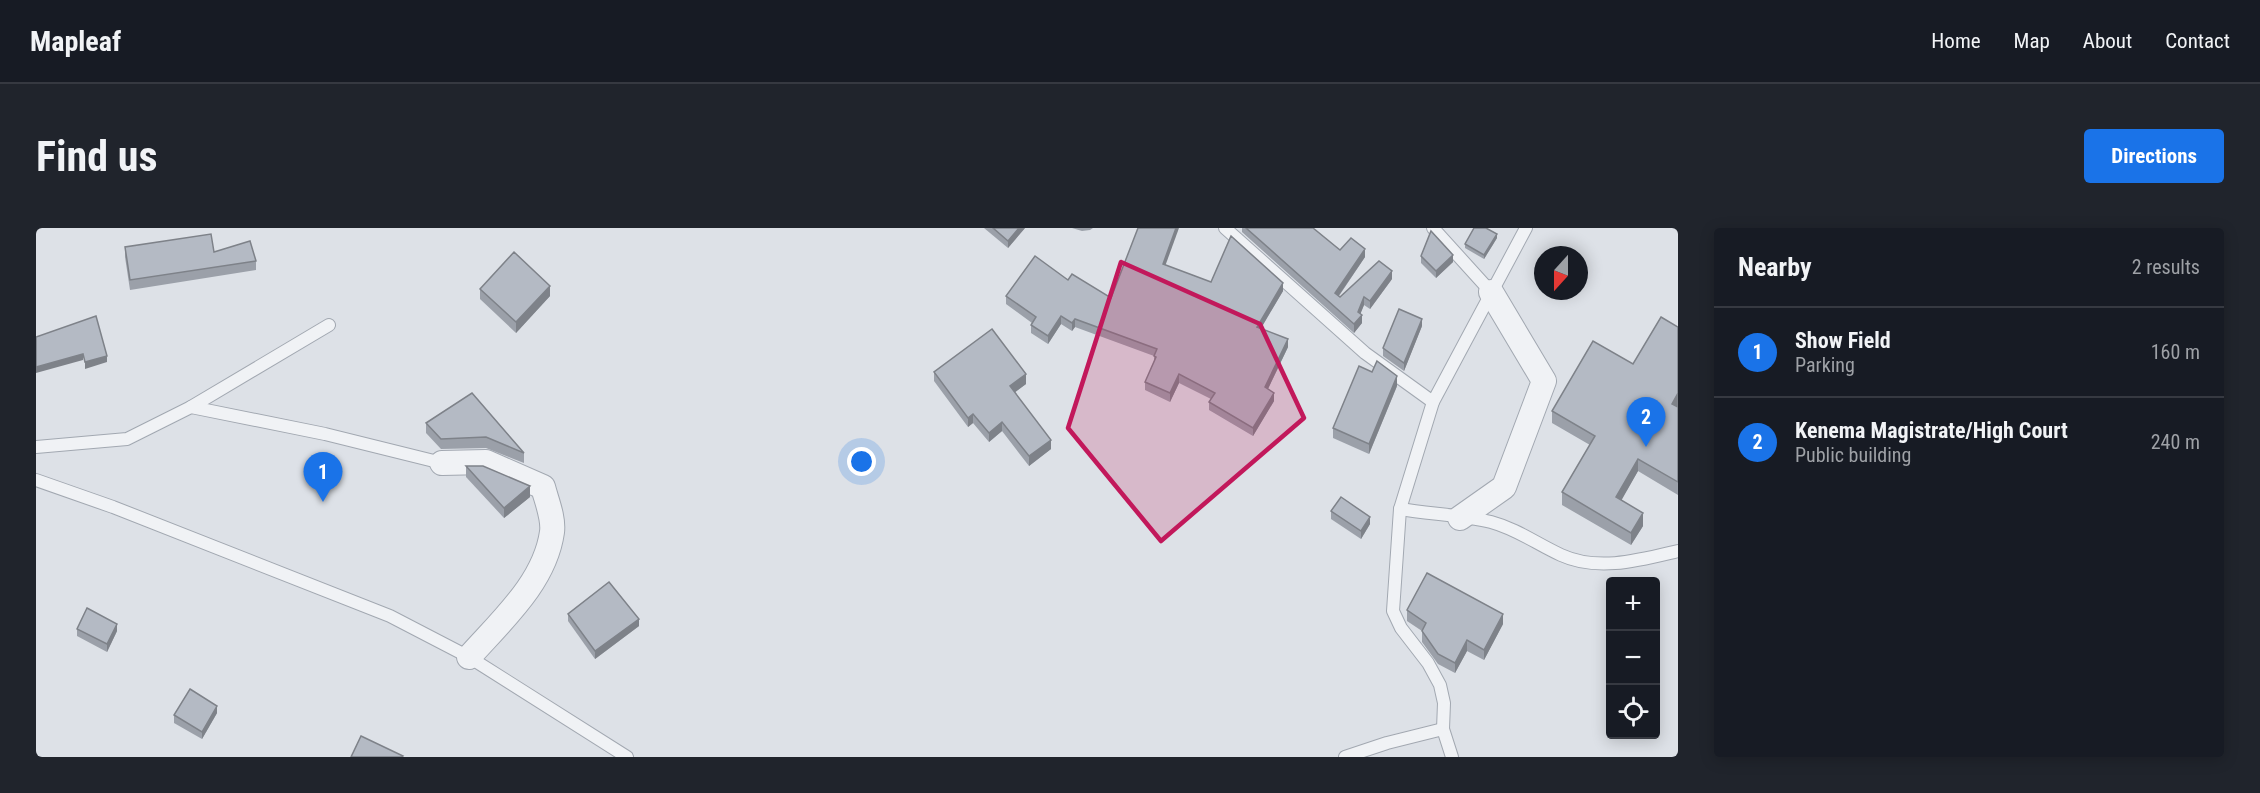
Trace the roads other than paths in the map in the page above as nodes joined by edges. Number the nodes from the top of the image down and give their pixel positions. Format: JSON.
{"nodes":[{"id":1,"x":1225,"y":228,"type":"edge"},
{"id":2,"x":1433,"y":228,"type":"edge"},
{"id":3,"x":1526,"y":228,"type":"edge"},
{"id":4,"x":1491,"y":292,"type":"junction"},
{"id":5,"x":329,"y":325,"type":"dead end"},
{"id":6,"x":1433,"y":402,"type":"junction"},
{"id":7,"x":191,"y":407,"type":"junction"},
{"id":8,"x":36,"y":447,"type":"edge"},
{"id":9,"x":442,"y":463,"type":"joint"},
{"id":10,"x":36,"y":480,"type":"edge"},
{"id":11,"x":1400,"y":510,"type":"junction"},
{"id":12,"x":1460,"y":518,"type":"junction"},
{"id":13,"x":1678,"y":552,"type":"edge"},
{"id":14,"x":469,"y":657,"type":"junction"},
{"id":15,"x":1443,"y":729,"type":"junction"},
{"id":16,"x":627,"y":757,"type":"edge"},
{"id":17,"x":1345,"y":757,"type":"edge"},
{"id":18,"x":1452,"y":757,"type":"edge"}],
"edges":[{"from":1,"to":6,"type":"lane"},
{"from":2,"to":4,"type":"lane"},
{"from":3,"to":4,"type":"lane"},
{"from":4,"to":6,"type":"lane"},
{"from":4,"to":12,"type":"street"},
{"from":5,"to":7,"type":"lane"},
{"from":6,"to":11,"type":"lane"},
{"from":7,"to":8,"type":"lane"},
{"from":7,"to":9,"type":"lane"},
{"from":9,"to":14,"type":"street"},
{"from":10,"to":14,"type":"lane"},
{"from":11,"to":12,"type":"lane"},
{"from":11,"to":15,"type":"lane"},
{"from":12,"to":13,"type":"lane"},
{"from":14,"to":16,"type":"lane"},
{"from":15,"to":17,"type":"lane"},
{"from":15,"to":18,"type":"lane"}]}
